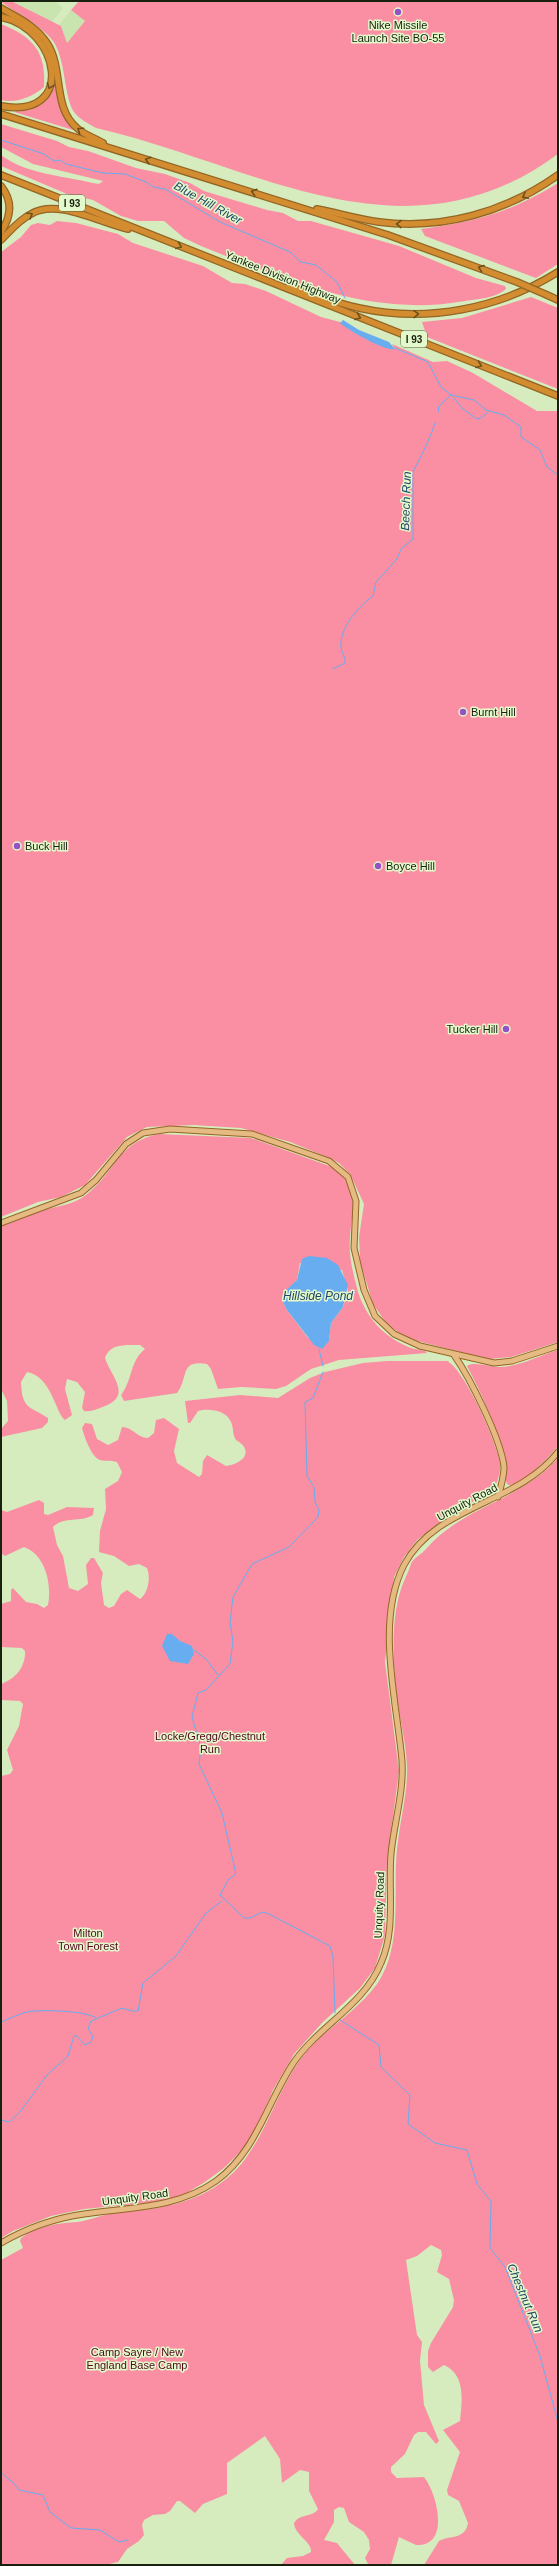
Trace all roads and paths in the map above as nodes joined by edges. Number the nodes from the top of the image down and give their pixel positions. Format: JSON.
{"nodes":[{"id":1,"x":1,"y":8,"type":"edge"},
{"id":2,"x":1,"y":17,"type":"edge"},
{"id":3,"x":1,"y":106,"type":"edge"},
{"id":4,"x":1,"y":114,"type":"edge"},
{"id":5,"x":114,"y":149,"type":"junction"},
{"id":6,"x":1,"y":175,"type":"edge"},
{"id":7,"x":558,"y":175,"type":"edge"},
{"id":8,"x":1,"y":186,"type":"edge"},
{"id":9,"x":291,"y":204,"type":"junction"},
{"id":10,"x":1,"y":232,"type":"edge"},
{"id":11,"x":142,"y":232,"type":"junction"},
{"id":12,"x":1,"y":240,"type":"edge"},
{"id":13,"x":558,"y":272,"type":"edge"},
{"id":14,"x":269,"y":282,"type":"junction"},
{"id":15,"x":558,"y":300,"type":"edge"},
{"id":16,"x":558,"y":396,"type":"edge"},
{"id":17,"x":1,"y":1223,"type":"edge"},
{"id":18,"x":558,"y":1346,"type":"edge"},
{"id":19,"x":454,"y":1355,"type":"junction"},
{"id":20,"x":558,"y":1452,"type":"edge"},
{"id":21,"x":498,"y":1497,"type":"junction"},
{"id":22,"x":1,"y":2243,"type":"edge"}],
"edges":[{"from":5,"to":1,"type":"highway","one_way":true},
{"from":2,"to":3,"type":"highway","one_way":true},
{"from":4,"to":5,"type":"highway"},
{"from":9,"to":5,"type":"highway","one_way":true},
{"from":6,"to":11,"type":"highway","name":"Yankee Division Highway","number":"I 93"},
{"from":7,"to":9,"type":"highway","one_way":true},
{"from":8,"to":10,"type":"highway"},
{"from":15,"to":9,"type":"highway","one_way":true,"bridge":true},
{"from":12,"to":11,"type":"highway","one_way":true},
{"from":11,"to":14,"type":"highway","name":"Yankee Division Highway","number":"I 93","one_way":true},
{"from":14,"to":13,"type":"highway","one_way":true},
{"from":14,"to":16,"type":"highway","name":"Yankee Division Highway","number":"I 93","one_way":true},
{"from":17,"to":19,"type":"main road"},
{"from":18,"to":19,"type":"main road"},
{"from":19,"to":21,"type":"main road"},
{"from":20,"to":21,"type":"main road","name":"Unquity Road"},
{"from":21,"to":22,"type":"main road","name":"Unquity Road"}]}
